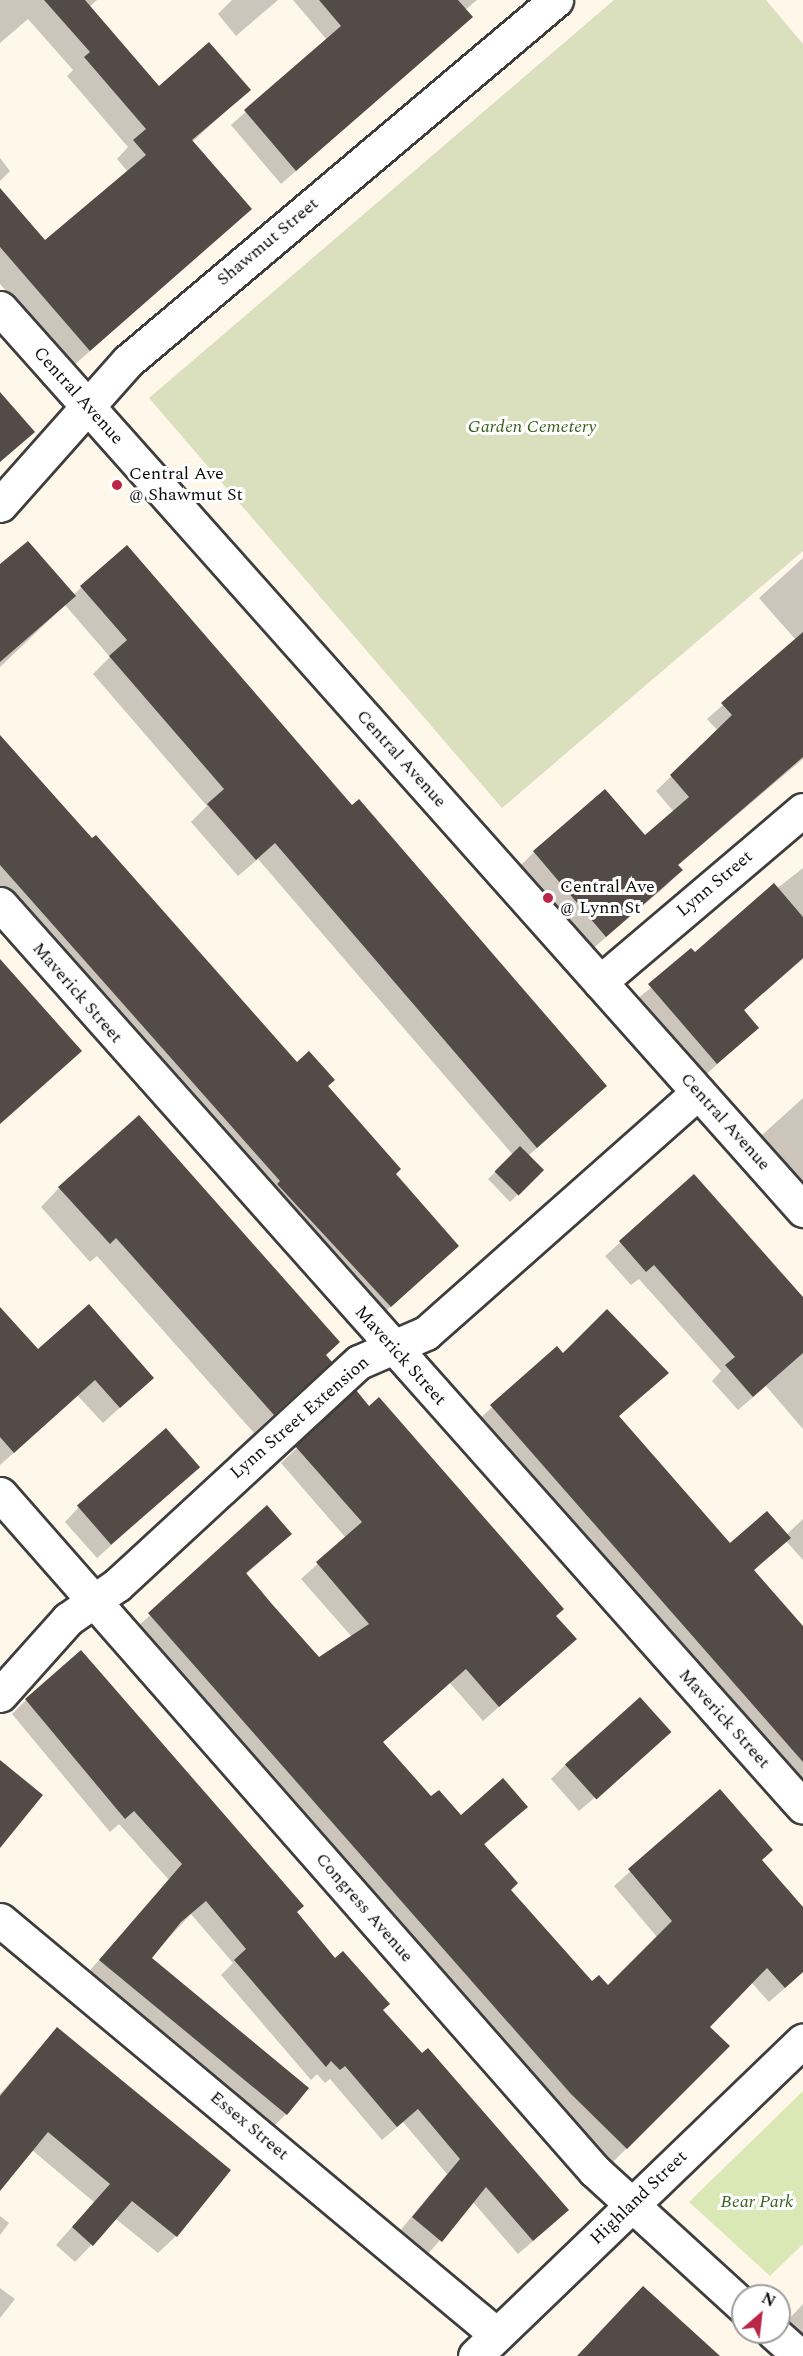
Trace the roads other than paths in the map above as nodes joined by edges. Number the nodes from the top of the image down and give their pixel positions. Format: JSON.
{"nodes":[{"id":1,"x":556,"y":0,"type":"edge"},
{"id":2,"x":0,"y":308,"type":"edge"},
{"id":3,"x":86,"y":405,"type":"junction"},
{"id":4,"x":0,"y":505,"type":"edge"},
{"id":5,"x":803,"y":810,"type":"edge"},
{"id":6,"x":0,"y":904,"type":"edge"},
{"id":7,"x":600,"y":982,"type":"junction"},
{"id":8,"x":698,"y":1092,"type":"junction"},
{"id":9,"x":803,"y":1210,"type":"edge"},
{"id":10,"x":393,"y":1348,"type":"junction"},
{"id":11,"x":0,"y":1494,"type":"edge"},
{"id":12,"x":93,"y":1601,"type":"junction"},
{"id":13,"x":0,"y":1695,"type":"edge"},
{"id":14,"x":803,"y":1807,"type":"edge"},
{"id":15,"x":0,"y":1920,"type":"edge"},
{"id":16,"x":803,"y":2040,"type":"edge"},
{"id":17,"x":630,"y":2206,"type":"junction"},
{"id":18,"x":731,"y":2295,"type":"edge"},
{"id":19,"x":786,"y":2344,"type":"edge"},
{"id":20,"x":486,"y":2345,"type":"edge"},
{"id":21,"x":800,"y":2356,"type":"edge"}],
"edges":[{"from":1,"to":3,"type":"street","name":"Shawmut Street"},
{"from":2,"to":3,"type":"street","name":"Central Avenue"},
{"from":3,"to":4,"type":"street","name":"Shawmut Street"},
{"from":3,"to":7,"type":"street","name":"Central Avenue"},
{"from":5,"to":7,"type":"street","name":"Lynn Street"},
{"from":6,"to":10,"type":"street","name":"Maverick Street"},
{"from":7,"to":8,"type":"street","name":"Central Avenue"},
{"from":8,"to":9,"type":"street","name":"Central Avenue"},
{"from":8,"to":10,"type":"street","name":"Lynn Street Extension"},
{"from":10,"to":12,"type":"street","name":"Lynn Street Extension"},
{"from":10,"to":14,"type":"street","name":"Maverick Street"},
{"from":11,"to":12,"type":"street","name":"Congress Avenue"},
{"from":12,"to":13,"type":"street","name":"Lynn Street Extension"},
{"from":12,"to":17,"type":"street","name":"Congress Avenue"},
{"from":15,"to":20,"type":"street","name":"Essex Street"},
{"from":16,"to":17,"type":"street","name":"Highland Street"},
{"from":17,"to":18,"type":"street","name":"Congress Avenue"},
{"from":17,"to":20,"type":"street","name":"Highland Street"},
{"from":19,"to":21,"type":"street"}]}
